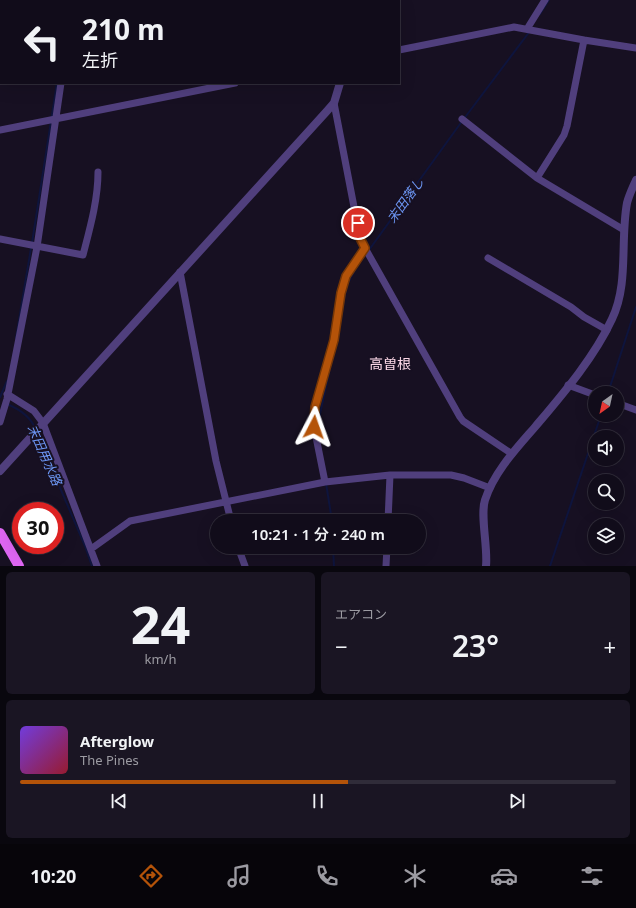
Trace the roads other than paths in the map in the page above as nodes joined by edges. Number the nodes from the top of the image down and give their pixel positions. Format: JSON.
{"nodes":[{"id":1,"x":544,"y":0,"type":"edge"},
{"id":2,"x":527,"y":29,"type":"junction"},
{"id":3,"x":584,"y":40,"type":"junction"},
{"id":4,"x":636,"y":48,"type":"edge"},
{"id":5,"x":400,"y":50,"type":"edge"},
{"id":6,"x":61,"y":84,"type":"edge"},
{"id":7,"x":230,"y":84,"type":"edge"},
{"id":8,"x":340,"y":84,"type":"edge"},
{"id":9,"x":334,"y":103,"type":"junction"},
{"id":10,"x":56,"y":119,"type":"junction"},
{"id":11,"x":462,"y":119,"type":"dead end"},
{"id":12,"x":0,"y":130,"type":"edge"},
{"id":13,"x":98,"y":172,"type":"dead end"},
{"id":14,"x":537,"y":178,"type":"junction"},
{"id":15,"x":636,"y":180,"type":"edge"},
{"id":16,"x":624,"y":230,"type":"junction"},
{"id":17,"x":0,"y":239,"type":"edge"},
{"id":18,"x":33,"y":246,"type":"junction"},
{"id":19,"x":365,"y":248,"type":"junction"},
{"id":20,"x":488,"y":258,"type":"dead end"},
{"id":21,"x":180,"y":272,"type":"junction"},
{"id":22,"x":607,"y":330,"type":"junction"},
{"id":23,"x":568,"y":386,"type":"junction"},
{"id":24,"x":588,"y":393,"type":"edge"},
{"id":25,"x":7,"y":394,"type":"junction"},
{"id":26,"x":624,"y":406,"type":"edge"},
{"id":27,"x":636,"y":410,"type":"edge"},
{"id":28,"x":0,"y":422,"type":"edge"},
{"id":29,"x":43,"y":423,"type":"junction"},
{"id":30,"x":512,"y":454,"type":"junction"},
{"id":31,"x":0,"y":471,"type":"edge"},
{"id":32,"x":390,"y":475,"type":"junction"},
{"id":33,"x":324,"y":482,"type":"junction"},
{"id":34,"x":490,"y":488,"type":"junction"},
{"id":35,"x":226,"y":503,"type":"junction"},
{"id":36,"x":229,"y":514,"type":"edge"},
{"id":37,"x":388,"y":514,"type":"edge"},
{"id":38,"x":0,"y":533,"type":"edge"},
{"id":39,"x":91,"y":549,"type":"junction"},
{"id":40,"x":241,"y":554,"type":"edge"},
{"id":41,"x":387,"y":554,"type":"edge"},
{"id":42,"x":19,"y":566,"type":"edge"},
{"id":43,"x":97,"y":566,"type":"edge"},
{"id":44,"x":245,"y":566,"type":"edge"},
{"id":45,"x":386,"y":566,"type":"edge"},
{"id":46,"x":486,"y":566,"type":"edge"}],
"edges":[{"from":1,"to":2,"type":"street"},
{"from":2,"to":3,"type":"street"},
{"from":2,"to":5,"type":"street"},
{"from":3,"to":4,"type":"street"},
{"from":3,"to":14,"type":"street"},
{"from":6,"to":10,"type":"street"},
{"from":7,"to":10,"type":"street"},
{"from":8,"to":9,"type":"street"},
{"from":9,"to":19,"type":"street"},
{"from":9,"to":21,"type":"street"},
{"from":10,"to":12,"type":"street"},
{"from":10,"to":18,"type":"street"},
{"from":11,"to":14,"type":"street"},
{"from":13,"to":18,"type":"street"},
{"from":14,"to":16,"type":"street"},
{"from":15,"to":16,"type":"street"},
{"from":16,"to":22,"type":"street"},
{"from":17,"to":18,"type":"street"},
{"from":18,"to":25,"type":"street"},
{"from":19,"to":30,"type":"street"},
{"from":19,"to":33,"type":"street"},
{"from":20,"to":22,"type":"street"},
{"from":21,"to":29,"type":"street"},
{"from":21,"to":35,"type":"street"},
{"from":22,"to":23,"type":"street"},
{"from":23,"to":24,"type":"street"},
{"from":23,"to":30,"type":"street"},
{"from":25,"to":28,"type":"street"},
{"from":25,"to":29,"type":"street"},
{"from":26,"to":27,"type":"street"},
{"from":29,"to":31,"type":"street"},
{"from":29,"to":39,"type":"street"},
{"from":30,"to":34,"type":"street"},
{"from":32,"to":33,"type":"street"},
{"from":32,"to":34,"type":"street"},
{"from":32,"to":37,"type":"street"},
{"from":33,"to":35,"type":"street"},
{"from":34,"to":46,"type":"street"},
{"from":35,"to":36,"type":"street"},
{"from":35,"to":39,"type":"street"},
{"from":38,"to":42,"type":"main road"},
{"from":39,"to":43,"type":"street"},
{"from":40,"to":44,"type":"street"},
{"from":41,"to":45,"type":"street"}]}
